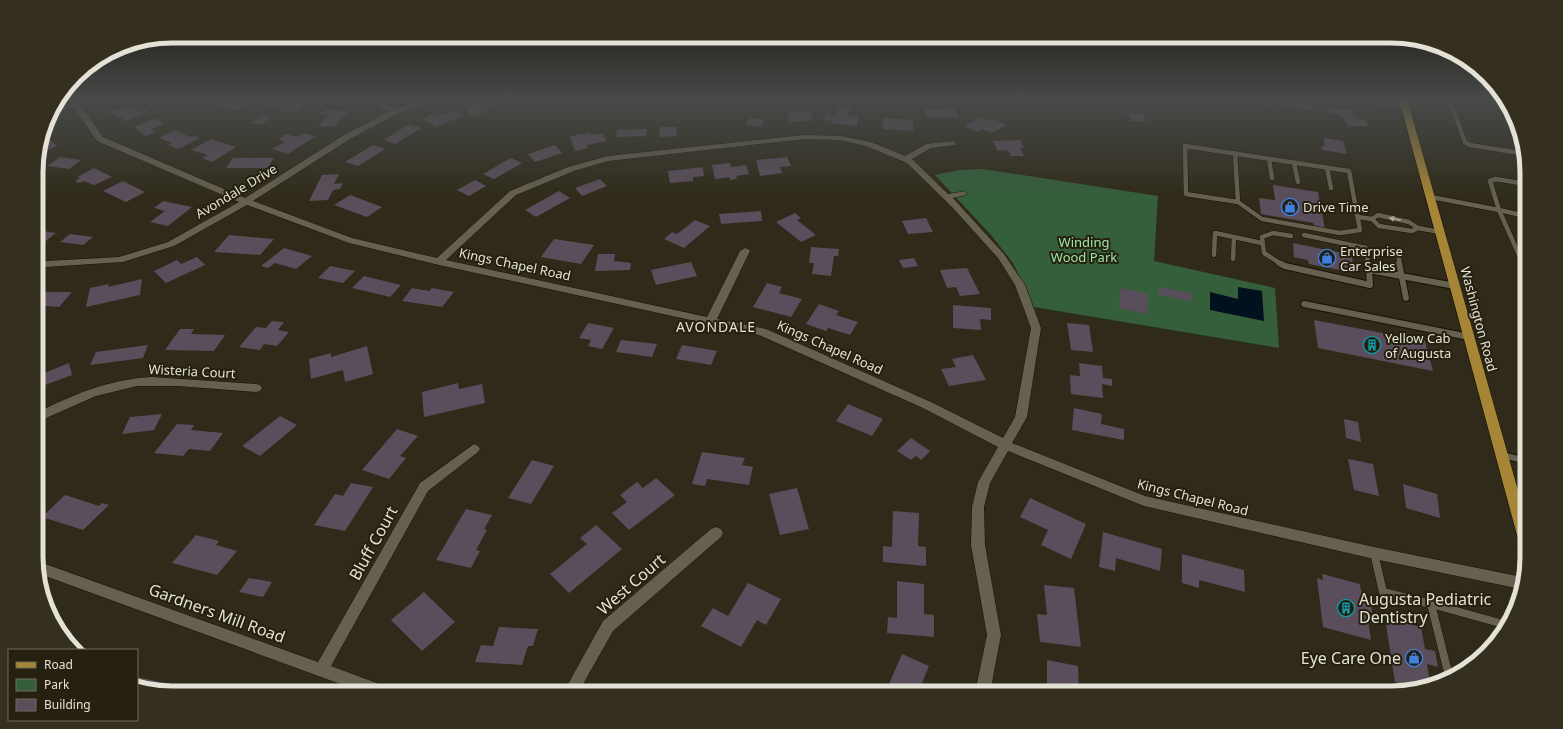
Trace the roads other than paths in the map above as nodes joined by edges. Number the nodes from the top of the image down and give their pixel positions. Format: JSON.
{"nodes":[{"id":1,"x":96,"y":133,"type":"edge"},
{"id":2,"x":355,"y":133,"type":"edge"},
{"id":3,"x":1413,"y":133,"type":"edge"},
{"id":4,"x":1462,"y":133,"type":"edge"},
{"id":5,"x":952,"y":143,"type":"dead end"},
{"id":6,"x":1235,"y":153,"type":"junction"},
{"id":7,"x":1519,"y":153,"type":"edge"},
{"id":8,"x":905,"y":159,"type":"junction"},
{"id":9,"x":1269,"y":159,"type":"junction"},
{"id":10,"x":1294,"y":163,"type":"junction"},
{"id":11,"x":1327,"y":168,"type":"junction"},
{"id":12,"x":1272,"y":178,"type":"dead end"},
{"id":13,"x":1298,"y":182,"type":"dead end"},
{"id":14,"x":1520,"y":183,"type":"edge"},
{"id":15,"x":1331,"y":188,"type":"dead end"},
{"id":16,"x":963,"y":193,"type":"dead end"},
{"id":17,"x":945,"y":197,"type":"junction"},
{"id":18,"x":1431,"y":197,"type":"junction"},
{"id":19,"x":246,"y":202,"type":"junction"},
{"id":20,"x":1238,"y":202,"type":"junction"},
{"id":21,"x":1499,"y":210,"type":"junction"},
{"id":22,"x":1520,"y":215,"type":"edge"},
{"id":23,"x":1358,"y":217,"type":"junction"},
{"id":24,"x":1372,"y":219,"type":"junction"},
{"id":25,"x":1418,"y":228,"type":"junction"},
{"id":26,"x":1440,"y":232,"type":"junction"},
{"id":27,"x":1304,"y":235,"type":"dead end"},
{"id":28,"x":1291,"y":236,"type":"dead end"},
{"id":29,"x":1234,"y":237,"type":"junction"},
{"id":30,"x":1262,"y":242,"type":"junction"},
{"id":31,"x":745,"y":251,"type":"dead end"},
{"id":32,"x":1214,"y":255,"type":"dead end"},
{"id":33,"x":1398,"y":255,"type":"dead end"},
{"id":34,"x":1520,"y":257,"type":"edge"},
{"id":35,"x":1233,"y":259,"type":"dead end"},
{"id":36,"x":439,"y":262,"type":"junction"},
{"id":37,"x":43,"y":263,"type":"edge"},
{"id":38,"x":1369,"y":270,"type":"junction"},
{"id":39,"x":1402,"y":276,"type":"junction"},
{"id":40,"x":1455,"y":286,"type":"junction"},
{"id":41,"x":1406,"y":298,"type":"dead end"},
{"id":42,"x":1304,"y":304,"type":"dead end"},
{"id":43,"x":710,"y":322,"type":"junction"},
{"id":44,"x":1469,"y":337,"type":"junction"},
{"id":45,"x":256,"y":388,"type":"dead end"},
{"id":46,"x":43,"y":415,"type":"edge"},
{"id":47,"x":1005,"y":445,"type":"junction"},
{"id":48,"x":474,"y":449,"type":"dead end"},
{"id":49,"x":1502,"y":456,"type":"junction"},
{"id":50,"x":1520,"y":460,"type":"edge"},
{"id":51,"x":1517,"y":510,"type":"junction"},
{"id":52,"x":1520,"y":512,"type":"edge"},
{"id":53,"x":1520,"y":521,"type":"edge"},
{"id":54,"x":716,"y":533,"type":"dead end"},
{"id":55,"x":1374,"y":553,"type":"junction"},
{"id":56,"x":44,"y":569,"type":"edge"},
{"id":57,"x":1518,"y":582,"type":"edge"},
{"id":58,"x":1431,"y":604,"type":"junction"},
{"id":59,"x":1502,"y":624,"type":"edge"},
{"id":60,"x":320,"y":670,"type":"junction"},
{"id":61,"x":1448,"y":673,"type":"edge"},
{"id":62,"x":365,"y":686,"type":"edge"},
{"id":63,"x":574,"y":686,"type":"edge"},
{"id":64,"x":983,"y":686,"type":"edge"}],
"edges":[{"from":1,"to":19,"type":"street","name":"Kings Chapel Road"},
{"from":2,"to":19,"type":"street","name":"Avondale Drive"},
{"from":3,"to":18,"type":"main road","name":"Washington Road"},
{"from":4,"to":7,"type":"lane"},
{"from":5,"to":8,"type":"street"},
{"from":6,"to":9,"type":"lane"},
{"from":6,"to":20,"type":"lane"},
{"from":6,"to":20,"type":"lane"},
{"from":8,"to":17,"type":"street"},
{"from":8,"to":36,"type":"street"},
{"from":9,"to":10,"type":"lane"},
{"from":9,"to":12,"type":"lane"},
{"from":10,"to":11,"type":"lane"},
{"from":10,"to":13,"type":"lane"},
{"from":11,"to":15,"type":"lane"},
{"from":11,"to":23,"type":"lane"},
{"from":14,"to":21,"type":"lane"},
{"from":16,"to":17,"type":"street"},
{"from":17,"to":47,"type":"street"},
{"from":18,"to":21,"type":"lane"},
{"from":18,"to":26,"type":"main road","name":"Washington Road"},
{"from":19,"to":36,"type":"street","name":"Kings Chapel Road"},
{"from":19,"to":37,"type":"street","name":"Avondale Drive"},
{"from":20,"to":23,"type":"lane"},
{"from":21,"to":22,"type":"lane"},
{"from":21,"to":34,"type":"lane"},
{"from":23,"to":24,"type":"lane"},
{"from":25,"to":24,"type":"lane","one_way":true},
{"from":24,"to":25,"type":"lane"},
{"from":25,"to":26,"type":"lane"},
{"from":26,"to":40,"type":"main road","name":"Washington Road"},
{"from":27,"to":38,"type":"lane"},
{"from":28,"to":30,"type":"lane"},
{"from":29,"to":30,"type":"lane"},
{"from":29,"to":32,"type":"lane"},
{"from":29,"to":35,"type":"lane"},
{"from":30,"to":38,"type":"lane"},
{"from":31,"to":43,"type":"street"},
{"from":33,"to":39,"type":"lane"},
{"from":36,"to":43,"type":"street","name":"Kings Chapel Road"},
{"from":38,"to":39,"type":"lane"},
{"from":39,"to":40,"type":"lane"},
{"from":39,"to":41,"type":"lane"},
{"from":40,"to":44,"type":"main road","name":"Washington Road"},
{"from":42,"to":44,"type":"lane"},
{"from":43,"to":47,"type":"street","name":"Kings Chapel Road"},
{"from":44,"to":49,"type":"main road","name":"Washington Road"},
{"from":45,"to":46,"type":"street","name":"Wisteria Court"},
{"from":47,"to":55,"type":"street","name":"Kings Chapel Road"},
{"from":47,"to":64,"type":"street"},
{"from":48,"to":60,"type":"street","name":"Bluff Court"},
{"from":49,"to":50,"type":"lane"},
{"from":49,"to":51,"type":"main road","name":"Washington Road"},
{"from":51,"to":52,"type":"main road"},
{"from":51,"to":53,"type":"main road","name":"Washington Road"},
{"from":54,"to":63,"type":"street","name":"West Court"},
{"from":55,"to":57,"type":"street","name":"Kings Chapel Road"},
{"from":55,"to":58,"type":"lane"},
{"from":56,"to":60,"type":"street","name":"Gardners Mill Road"},
{"from":58,"to":59,"type":"lane"},
{"from":58,"to":61,"type":"lane"},
{"from":60,"to":62,"type":"street","name":"Gardners Mill Road"}]}
